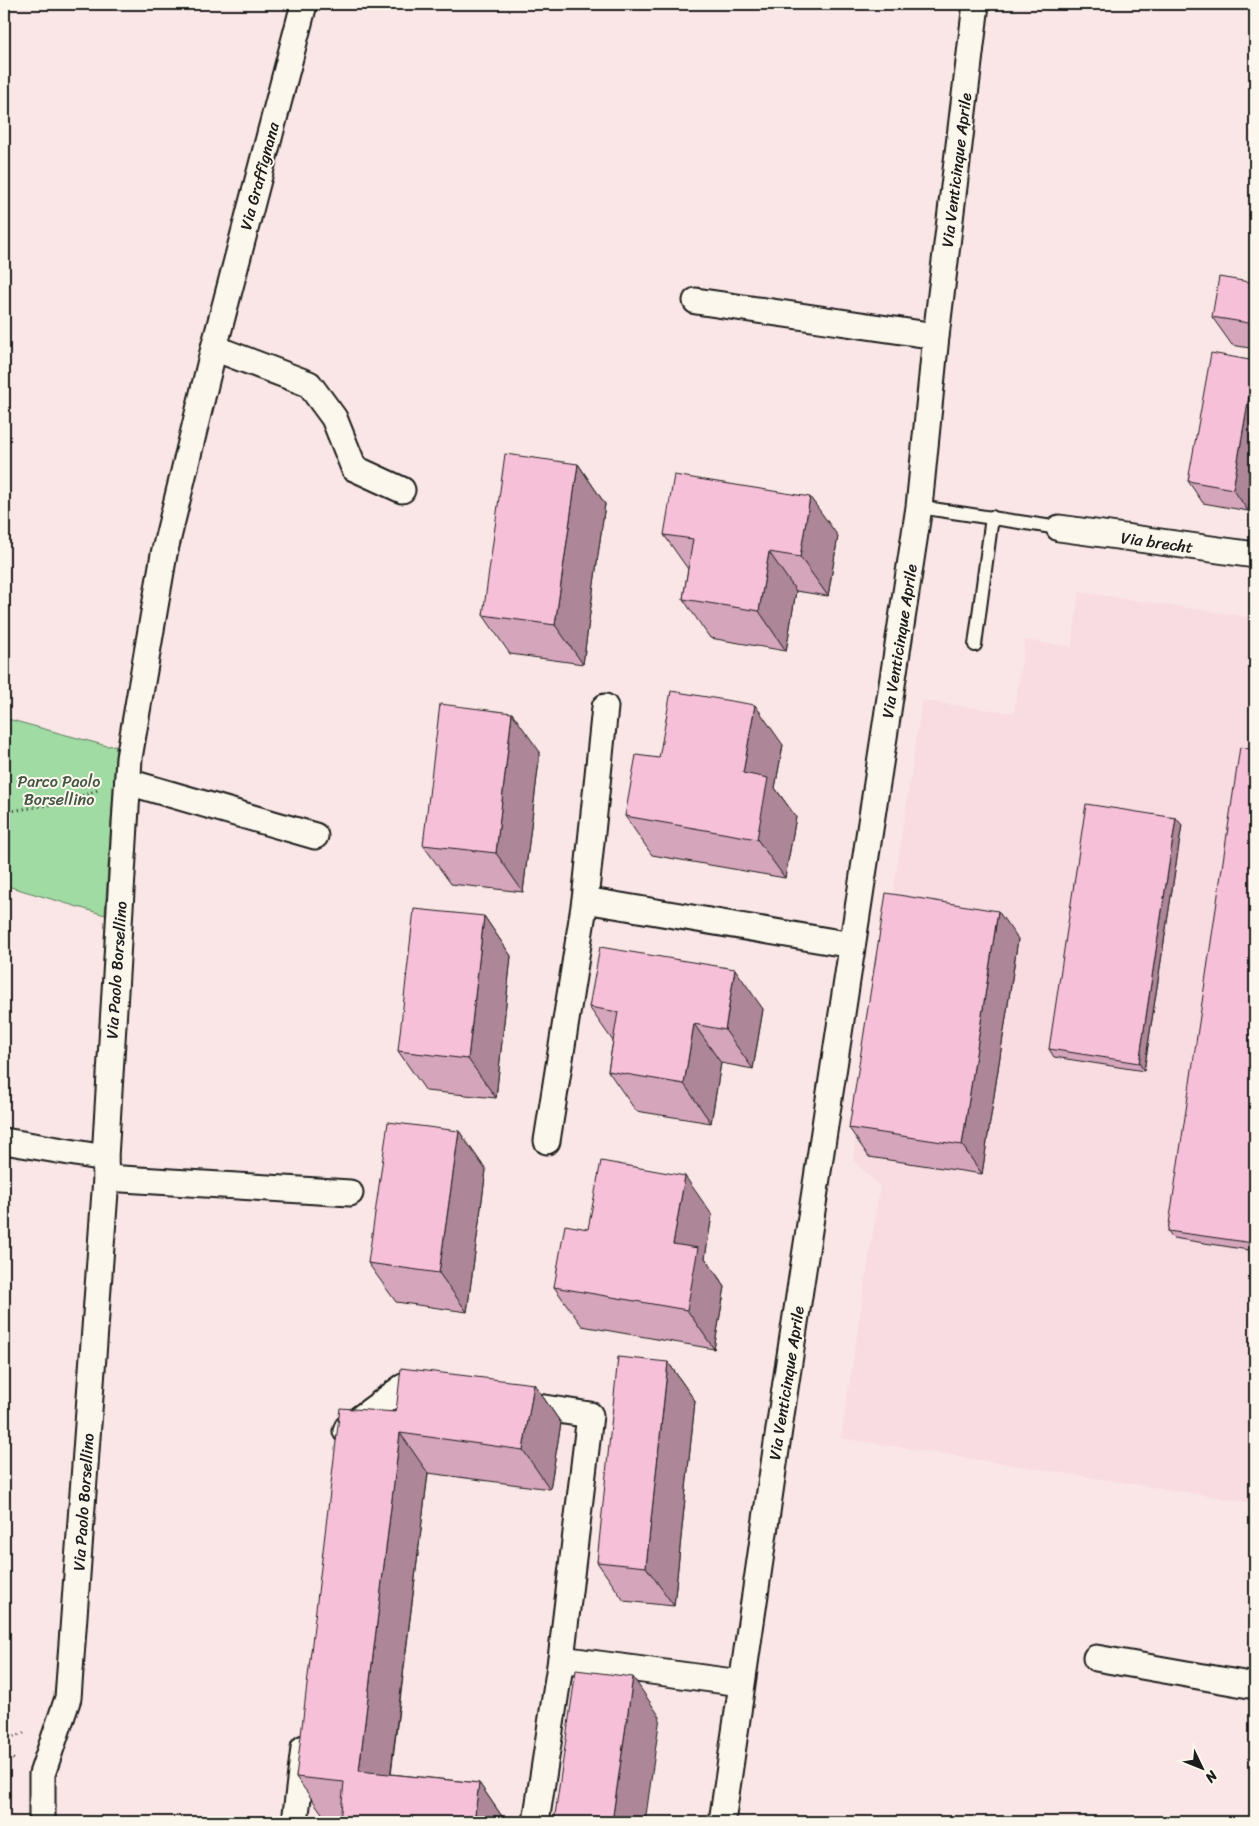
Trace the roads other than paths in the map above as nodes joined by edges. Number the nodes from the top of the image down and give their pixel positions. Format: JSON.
{"nodes":[{"id":1,"x":304,"y":4,"type":"edge"},
{"id":2,"x":976,"y":4,"type":"edge"},
{"id":3,"x":696,"y":302,"type":"dead end"},
{"id":4,"x":936,"y":336,"type":"junction"},
{"id":5,"x":214,"y":348,"type":"junction"},
{"id":6,"x":402,"y":490,"type":"dead end"},
{"id":7,"x":919,"y":507,"type":"junction"},
{"id":8,"x":992,"y":517,"type":"junction"},
{"id":9,"x":1059,"y":528,"type":"joint"},
{"id":10,"x":164,"y":554,"type":"joint"},
{"id":11,"x":1255,"y":555,"type":"edge"},
{"id":12,"x":975,"y":645,"type":"dead end"},
{"id":13,"x":606,"y":707,"type":"dead end"},
{"id":14,"x":128,"y":782,"type":"junction"},
{"id":15,"x":315,"y":836,"type":"dead end"},
{"id":16,"x":585,"y":900,"type":"junction"},
{"id":17,"x":852,"y":945,"type":"junction"},
{"id":18,"x":4,"y":1141,"type":"edge"},
{"id":19,"x":547,"y":1141,"type":"dead end"},
{"id":20,"x":105,"y":1168,"type":"junction"},
{"id":21,"x":350,"y":1193,"type":"dead end"},
{"id":22,"x":452,"y":1394,"type":"edge"},
{"id":23,"x":502,"y":1402,"type":"edge"},
{"id":24,"x":343,"y":1457,"type":"edge"},
{"id":25,"x":1096,"y":1658,"type":"dead end"},
{"id":26,"x":561,"y":1659,"type":"junction"},
{"id":27,"x":741,"y":1683,"type":"junction"},
{"id":28,"x":1255,"y":1686,"type":"edge"},
{"id":29,"x":308,"y":1724,"type":"edge"},
{"id":30,"x":42,"y":1822,"type":"edge"},
{"id":31,"x":295,"y":1822,"type":"edge"},
{"id":32,"x":536,"y":1822,"type":"edge"},
{"id":33,"x":722,"y":1822,"type":"edge"}],
"edges":[{"from":1,"to":5,"type":"street","name":"Via Graffignana"},
{"from":2,"to":4,"type":"street","name":"Via Venticinque Aprile"},
{"from":3,"to":4,"type":"street"},
{"from":4,"to":7,"type":"street","name":"Via Venticinque Aprile"},
{"from":5,"to":6,"type":"street"},
{"from":5,"to":10,"type":"street","name":"Via Graffignana"},
{"from":7,"to":8,"type":"lane"},
{"from":7,"to":17,"type":"street","name":"Via Venticinque Aprile"},
{"from":8,"to":9,"type":"lane"},
{"from":8,"to":12,"type":"lane"},
{"from":9,"to":11,"type":"street","name":"Via brecht"},
{"from":10,"to":14,"type":"street","name":"Via Paolo Borsellino"},
{"from":13,"to":16,"type":"street"},
{"from":14,"to":15,"type":"street"},
{"from":14,"to":20,"type":"street","name":"Via Paolo Borsellino"},
{"from":16,"to":17,"type":"street"},
{"from":16,"to":19,"type":"street"},
{"from":17,"to":27,"type":"street","name":"Via Venticinque Aprile"},
{"from":18,"to":20,"type":"street"},
{"from":20,"to":21,"type":"street"},
{"from":20,"to":30,"type":"street","name":"Via Paolo Borsellino"},
{"from":22,"to":24,"type":"street"},
{"from":23,"to":26,"type":"street"},
{"from":25,"to":28,"type":"street"},
{"from":26,"to":27,"type":"street"},
{"from":26,"to":32,"type":"street"},
{"from":27,"to":33,"type":"street","name":"Via Venticinque Aprile"},
{"from":29,"to":31,"type":"street"}]}
